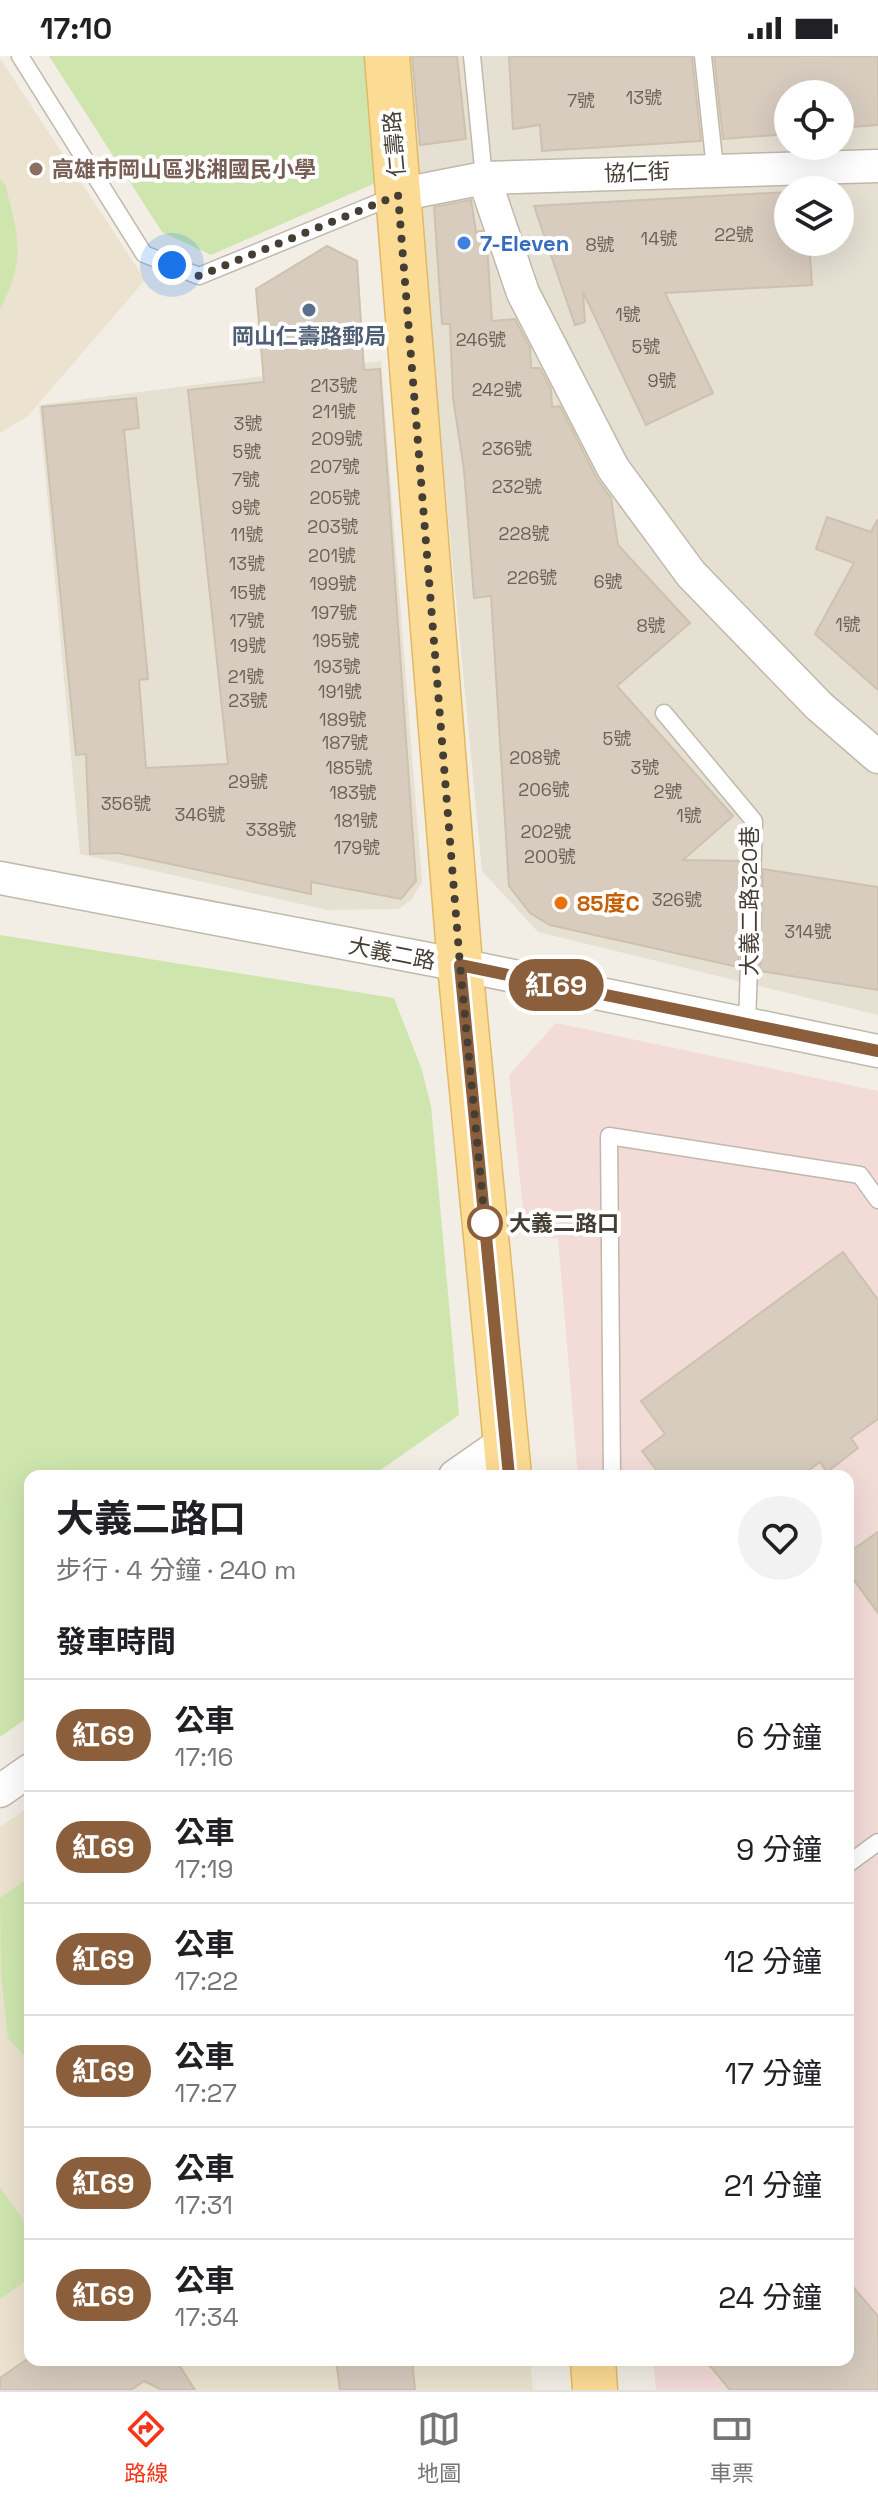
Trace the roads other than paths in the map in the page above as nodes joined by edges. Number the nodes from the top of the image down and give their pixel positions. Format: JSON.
{"nodes":[{"id":1,"x":20,"y":56,"type":"edge"},
{"id":2,"x":387,"y":56,"type":"edge"},
{"id":3,"x":472,"y":56,"type":"edge"},
{"id":4,"x":703,"y":56,"type":"edge"},
{"id":5,"x":878,"y":166,"type":"edge"},
{"id":6,"x":715,"y":169,"type":"junction"},
{"id":7,"x":484,"y":178,"type":"junction"},
{"id":8,"x":398,"y":195,"type":"junction"},
{"id":9,"x":664,"y":713,"type":"dead end"},
{"id":10,"x":878,"y":757,"type":"edge"},
{"id":11,"x":0,"y":878,"type":"edge"},
{"id":12,"x":460,"y":965,"type":"junction"},
{"id":13,"x":747,"y":1024,"type":"junction"},
{"id":14,"x":878,"y":1051,"type":"edge"},
{"id":15,"x":878,"y":1200,"type":"edge"},
{"id":16,"x":507,"y":1458,"type":"edge"},
{"id":17,"x":472,"y":1470,"type":"edge"},
{"id":18,"x":612,"y":1470,"type":"edge"},
{"id":19,"x":24,"y":1774,"type":"edge"},
{"id":20,"x":0,"y":1791,"type":"edge"},
{"id":21,"x":878,"y":1842,"type":"edge"},
{"id":22,"x":854,"y":1857,"type":"edge"},
{"id":23,"x":593,"y":2366,"type":"edge"},
{"id":24,"x":595,"y":2390,"type":"edge"}],
"edges":[{"from":1,"to":8,"type":"lane"},
{"from":2,"to":8,"type":"main road","name":"仁壽路"},
{"from":3,"to":7,"type":"lane"},
{"from":4,"to":6,"type":"lane"},
{"from":5,"to":6,"type":"street","name":"協仁街"},
{"from":6,"to":7,"type":"street","name":"協仁街"},
{"from":7,"to":8,"type":"street","name":"協仁街"},
{"from":7,"to":10,"type":"street"},
{"from":8,"to":12,"type":"main road","name":"仁壽路"},
{"from":9,"to":13,"type":"lane","name":"大義二路320巷"},
{"from":11,"to":12,"type":"street","name":"大義二路"},
{"from":12,"to":13,"type":"street","name":"大義二路"},
{"from":12,"to":16,"type":"main road","name":"仁壽路"},
{"from":13,"to":14,"type":"street","name":"大義二路"},
{"from":15,"to":18,"type":"lane"},
{"from":16,"to":17,"type":"street"},
{"from":19,"to":20,"type":"street"},
{"from":21,"to":22,"type":"lane"},
{"from":23,"to":24,"type":"main road"}]}
